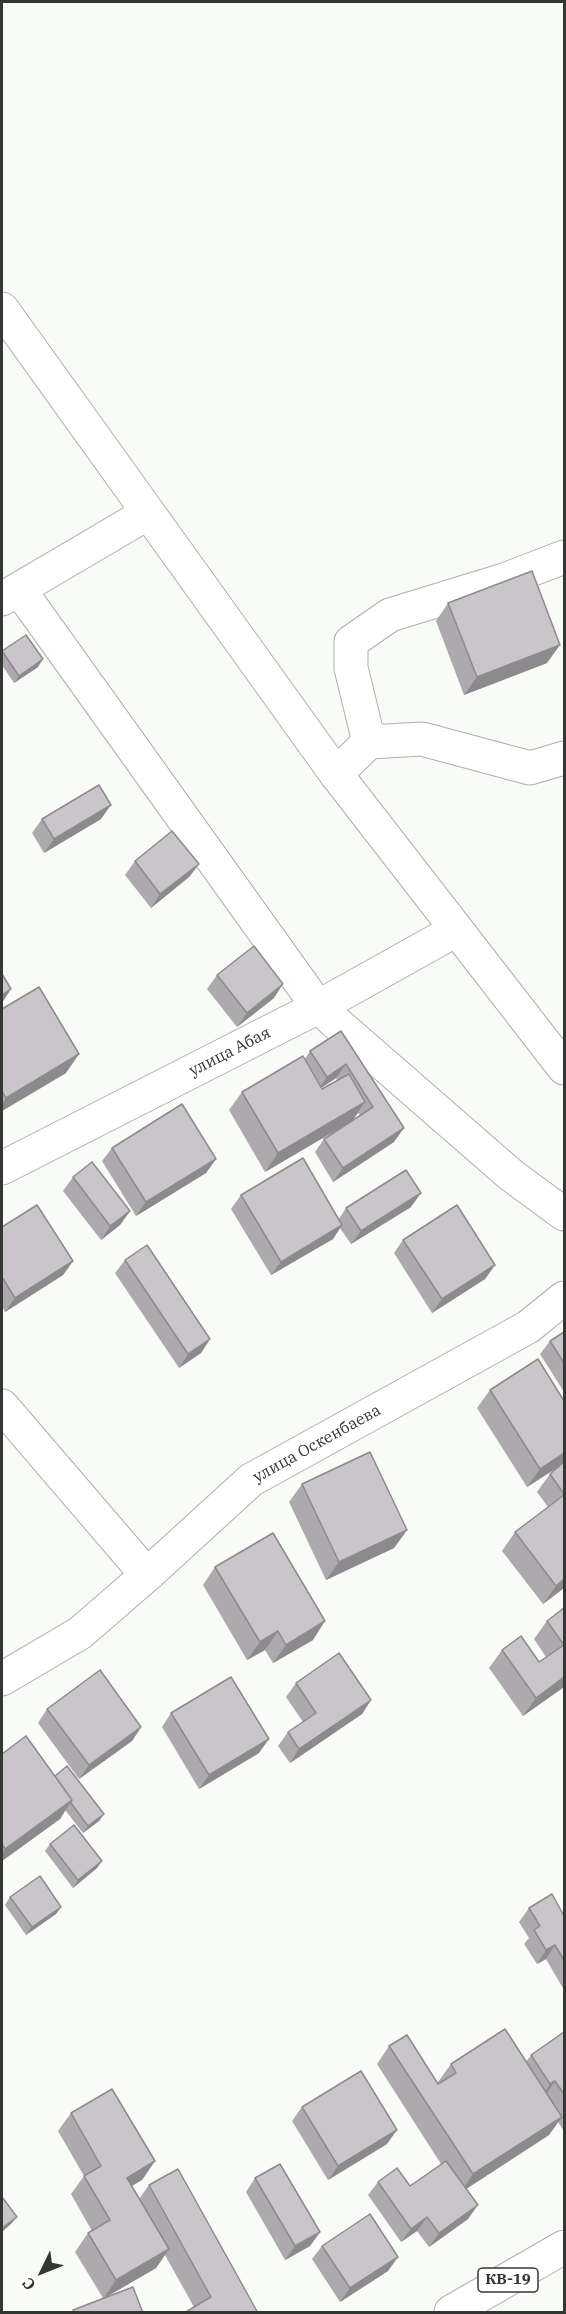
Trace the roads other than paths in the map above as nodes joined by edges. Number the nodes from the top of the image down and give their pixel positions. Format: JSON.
{"nodes":[{"id":1,"x":2,"y":309,"type":"edge"},
{"id":2,"x":148,"y":513,"type":"junction"},
{"id":3,"x":564,"y":557,"type":"edge"},
{"id":4,"x":10,"y":594,"type":"edge"},
{"id":5,"x":369,"y":742,"type":"junction"},
{"id":6,"x":564,"y":758,"type":"edge"},
{"id":7,"x":336,"y":774,"type":"junction"},
{"id":8,"x":456,"y":930,"type":"junction"},
{"id":9,"x":318,"y":1007,"type":"junction"},
{"id":10,"x":564,"y":1068,"type":"edge"},
{"id":11,"x":2,"y":1168,"type":"edge"},
{"id":12,"x":564,"y":1214,"type":"edge"},
{"id":13,"x":564,"y":1298,"type":"edge"},
{"id":14,"x":2,"y":1406,"type":"edge"},
{"id":15,"x":147,"y":1575,"type":"junction"},
{"id":16,"x":2,"y":1679,"type":"edge"},
{"id":17,"x":564,"y":2247,"type":"edge"},
{"id":18,"x":451,"y":2313,"type":"edge"}],
"edges":[{"from":1,"to":2,"type":"street"},
{"from":2,"to":4,"type":"street"},
{"from":2,"to":7,"type":"street"},
{"from":3,"to":5,"type":"street"},
{"from":4,"to":9,"type":"street"},
{"from":5,"to":6,"type":"street"},
{"from":5,"to":7,"type":"street"},
{"from":7,"to":8,"type":"street"},
{"from":8,"to":9,"type":"street","name":"улица Абая"},
{"from":8,"to":10,"type":"street"},
{"from":9,"to":11,"type":"street","name":"улица Абая"},
{"from":9,"to":12,"type":"street"},
{"from":13,"to":15,"type":"street","name":"улица Оскенбаева"},
{"from":14,"to":15,"type":"street"},
{"from":15,"to":16,"type":"street","name":"улица Оскенбаева"},
{"from":17,"to":18,"type":"street","number":"КВ-19"}]}
